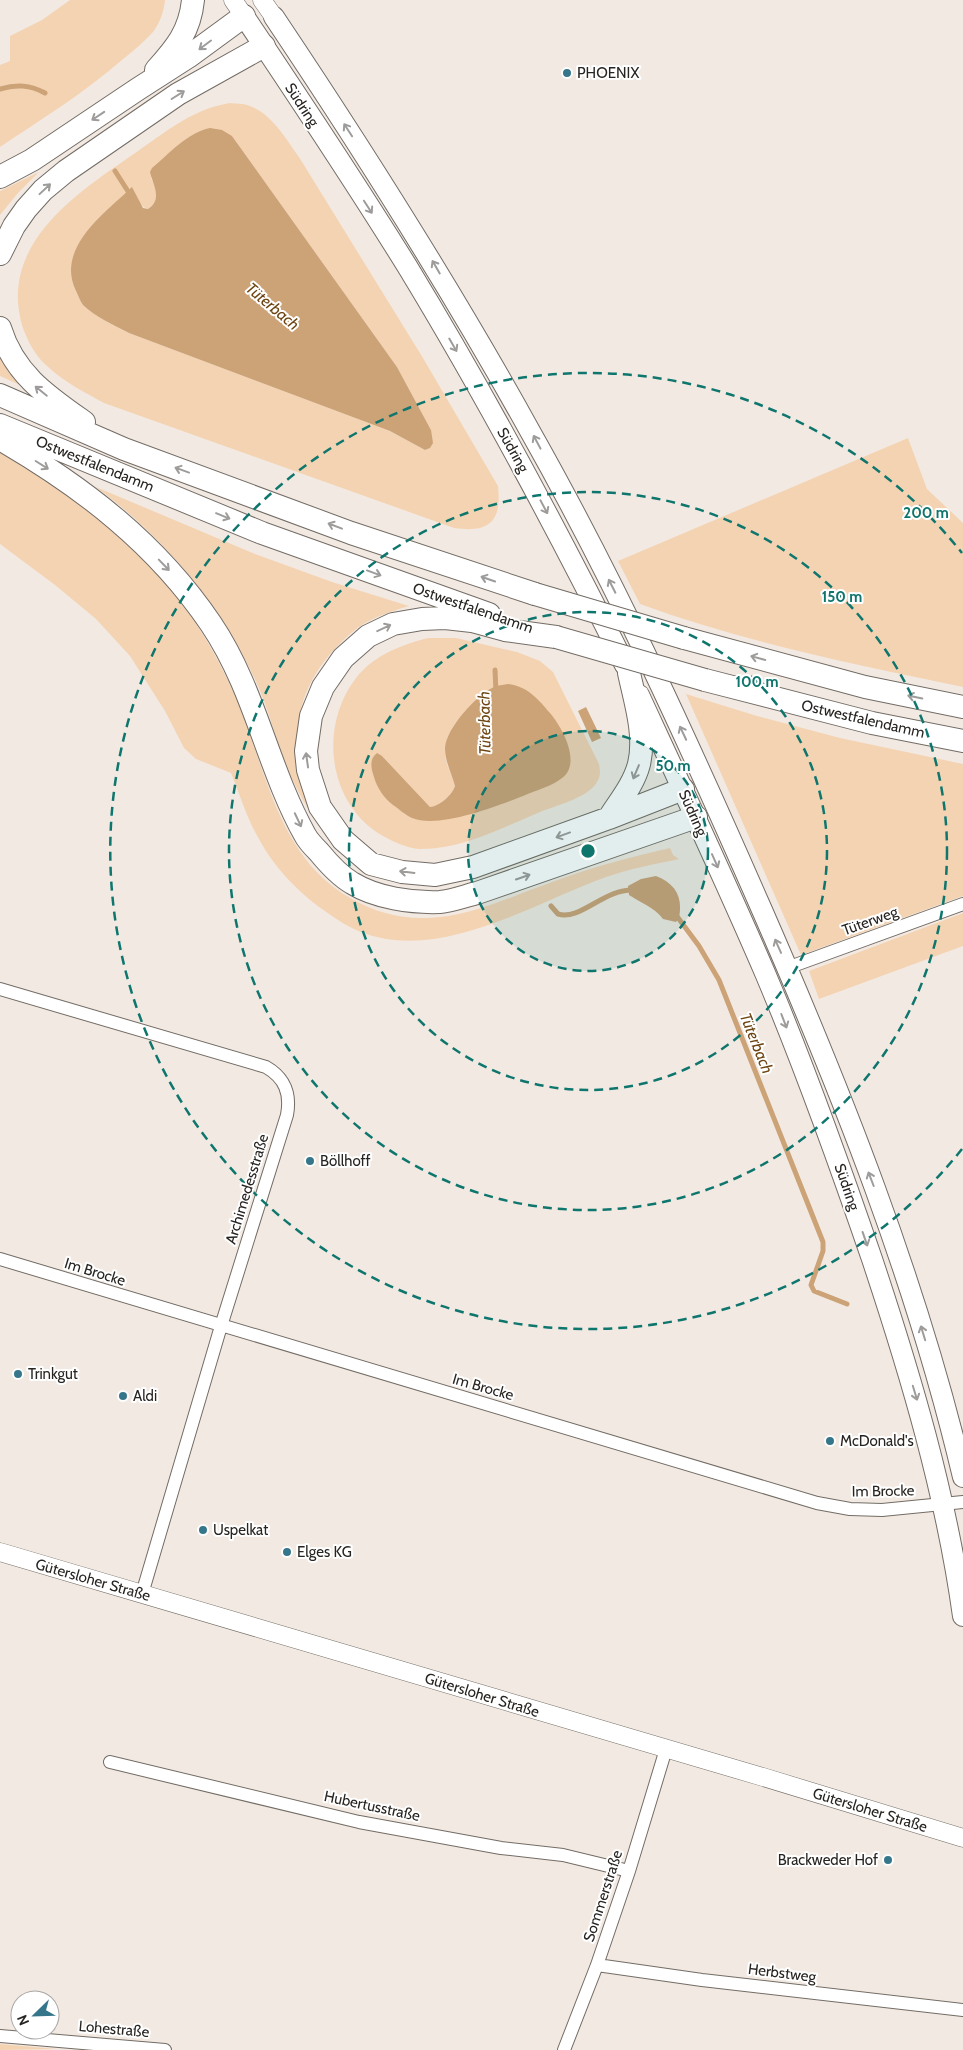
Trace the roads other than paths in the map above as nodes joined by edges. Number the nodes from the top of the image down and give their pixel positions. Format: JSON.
{"nodes":[{"id":1,"x":193,"y":0,"type":"edge"},
{"id":2,"x":262,"y":0,"type":"edge"},
{"id":3,"x":238,"y":8,"type":"edge"},
{"id":4,"x":274,"y":17,"type":"junction"},
{"id":5,"x":264,"y":46,"type":"junction"},
{"id":6,"x":138,"y":88,"type":"junction"},
{"id":7,"x":0,"y":177,"type":"edge"},
{"id":8,"x":0,"y":254,"type":"edge"},
{"id":9,"x":0,"y":328,"type":"edge"},
{"id":10,"x":0,"y":395,"type":"edge"},
{"id":11,"x":0,"y":425,"type":"edge"},
{"id":12,"x":0,"y":439,"type":"edge"},
{"id":13,"x":124,"y":449,"type":"junction"},
{"id":14,"x":556,"y":637,"type":"junction"},
{"id":15,"x":629,"y":673,"type":"junction"},
{"id":16,"x":963,"y":707,"type":"edge"},
{"id":17,"x":963,"y":741,"type":"edge"},
{"id":18,"x":683,"y":789,"type":"junction"},
{"id":19,"x":711,"y":793,"type":"junction"},
{"id":20,"x":696,"y":817,"type":"junction"},
{"id":21,"x":609,"y":818,"type":"junction"},
{"id":22,"x":963,"y":904,"type":"edge"},
{"id":23,"x":787,"y":968,"type":"junction"},
{"id":24,"x":0,"y":989,"type":"edge"},
{"id":25,"x":0,"y":1259,"type":"edge"},
{"id":26,"x":221,"y":1326,"type":"junction"},
{"id":27,"x":963,"y":1477,"type":"edge"},
{"id":28,"x":953,"y":1503,"type":"edge"},
{"id":29,"x":0,"y":1552,"type":"edge"},
{"id":30,"x":142,"y":1594,"type":"junction"},
{"id":31,"x":963,"y":1616,"type":"edge"},
{"id":32,"x":666,"y":1749,"type":"junction"},
{"id":33,"x":110,"y":1762,"type":"dead end"},
{"id":34,"x":963,"y":1838,"type":"edge"},
{"id":35,"x":629,"y":1871,"type":"junction"},
{"id":36,"x":597,"y":1965,"type":"junction"},
{"id":37,"x":963,"y":2010,"type":"edge"},
{"id":38,"x":0,"y":2036,"type":"edge"},
{"id":39,"x":165,"y":2050,"type":"edge"},
{"id":40,"x":564,"y":2050,"type":"edge"}],
"edges":[{"from":1,"to":6,"type":"highway"},
{"from":2,"to":4,"type":"street","name":"Südring"},
{"from":3,"to":4,"type":"main road"},
{"from":3,"to":5,"type":"main road","name":"Südring"},
{"from":3,"to":6,"type":"highway","one_way":true},
{"from":4,"to":5,"type":"main road"},
{"from":19,"to":4,"type":"main road","name":"Südring","one_way":true},
{"from":8,"to":5,"type":"highway","one_way":true},
{"from":5,"to":15,"type":"main road","name":"Südring","one_way":true},
{"from":6,"to":7,"type":"highway","one_way":true},
{"from":13,"to":9,"type":"highway","one_way":true},
{"from":10,"to":13,"type":"highway","name":"Ostwestfalendamm"},
{"from":11,"to":14,"type":"highway","name":"Ostwestfalendamm","one_way":true},
{"from":12,"to":20,"type":"highway","one_way":true},
{"from":16,"to":13,"type":"highway","name":"Ostwestfalendamm","one_way":true,"bridge":true},
{"from":14,"to":17,"type":"highway","name":"Ostwestfalendamm","bridge":true},
{"from":21,"to":14,"type":"highway","one_way":true},
{"from":15,"to":18,"type":"main road","name":"Südring"},
{"from":15,"to":21,"type":"highway","one_way":true},
{"from":18,"to":19,"type":"main road"},
{"from":18,"to":20,"type":"main road","name":"Südring"},
{"from":18,"to":21,"type":"highway"},
{"from":19,"to":20,"type":"main road"},
{"from":23,"to":19,"type":"main road","name":"Südring","one_way":true},
{"from":20,"to":28,"type":"main road","name":"Südring","one_way":true},
{"from":22,"to":23,"type":"street","name":"Tüterweg"},
{"from":27,"to":23,"type":"main road","name":"Südring","one_way":true},
{"from":24,"to":26,"type":"street","name":"Archimedesstraße"},
{"from":25,"to":26,"type":"street","name":"Im Brocke"},
{"from":26,"to":28,"type":"street","name":"Im Brocke"},
{"from":26,"to":30,"type":"street","name":"Archimedesstraße"},
{"from":28,"to":31,"type":"main road","name":"Südring"},
{"from":29,"to":30,"type":"street","name":"Gütersloher Straße"},
{"from":30,"to":32,"type":"street","name":"Gütersloher Straße"},
{"from":32,"to":34,"type":"street","name":"Gütersloher Straße"},
{"from":32,"to":35,"type":"street","name":"Sommerstraße"},
{"from":33,"to":35,"type":"street","name":"Hubertusstraße"},
{"from":35,"to":36,"type":"street","name":"Sommerstraße"},
{"from":36,"to":37,"type":"street","name":"Herbstweg"},
{"from":36,"to":40,"type":"street","name":"Sommerstraße"},
{"from":38,"to":39,"type":"street","name":"Lohestraße"}]}
